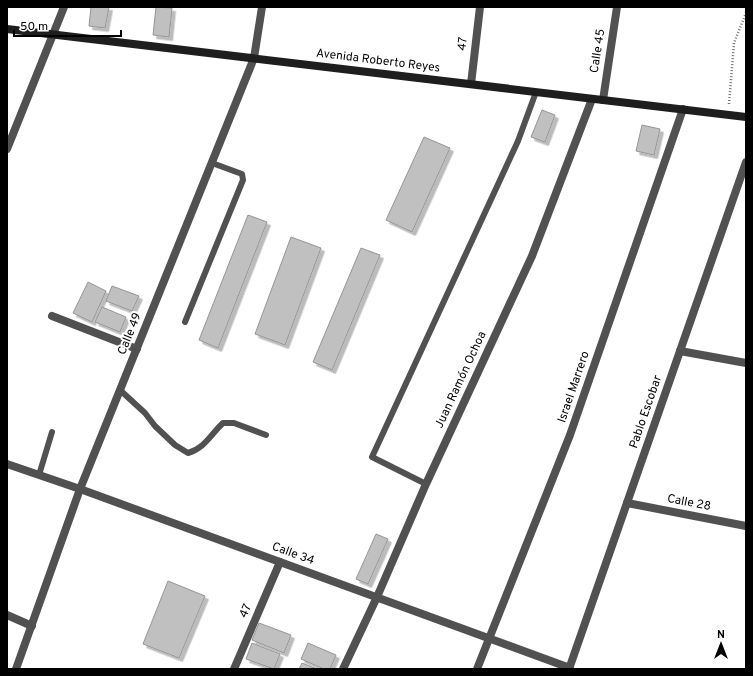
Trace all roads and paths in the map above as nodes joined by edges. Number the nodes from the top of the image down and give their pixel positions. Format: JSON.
{"nodes":[{"id":1,"x":64,"y":7,"type":"edge"},
{"id":2,"x":262,"y":7,"type":"edge"},
{"id":3,"x":480,"y":7,"type":"edge"},
{"id":4,"x":617,"y":7,"type":"edge"},
{"id":5,"x":746,"y":13,"type":"edge"},
{"id":6,"x":7,"y":29,"type":"edge"},
{"id":7,"x":53,"y":35,"type":"junction"},
{"id":8,"x":254,"y":58,"type":"junction"},
{"id":9,"x":471,"y":84,"type":"junction"},
{"id":10,"x":536,"y":92,"type":"junction"},
{"id":11,"x":592,"y":98,"type":"junction"},
{"id":12,"x":603,"y":100,"type":"junction"},
{"id":13,"x":683,"y":109,"type":"junction"},
{"id":14,"x":728,"y":115,"type":"junction"},
{"id":15,"x":746,"y":117,"type":"edge"},
{"id":16,"x":7,"y":149,"type":"edge"},
{"id":17,"x":746,"y":162,"type":"edge"},
{"id":18,"x":212,"y":163,"type":"junction"},
{"id":19,"x":52,"y":316,"type":"dead end"},
{"id":20,"x":185,"y":322,"type":"dead end"},
{"id":21,"x":137,"y":349,"type":"junction"},
{"id":22,"x":680,"y":351,"type":"junction"},
{"id":23,"x":746,"y":363,"type":"edge"},
{"id":24,"x":120,"y":390,"type":"junction"},
{"id":25,"x":52,"y":432,"type":"dead end"},
{"id":26,"x":266,"y":435,"type":"dead end"},
{"id":27,"x":7,"y":464,"type":"edge"},
{"id":28,"x":38,"y":475,"type":"junction"},
{"id":29,"x":426,"y":484,"type":"junction"},
{"id":30,"x":80,"y":489,"type":"junction"},
{"id":31,"x":628,"y":503,"type":"junction"},
{"id":32,"x":746,"y":526,"type":"edge"},
{"id":33,"x":280,"y":562,"type":"junction"},
{"id":34,"x":377,"y":597,"type":"junction"},
{"id":35,"x":7,"y":615,"type":"edge"},
{"id":36,"x":32,"y":626,"type":"junction"},
{"id":37,"x":489,"y":638,"type":"junction"},
{"id":38,"x":570,"y":668,"type":"edge"},
{"id":39,"x":16,"y":669,"type":"edge"},
{"id":40,"x":234,"y":669,"type":"edge"},
{"id":41,"x":343,"y":669,"type":"edge"},
{"id":42,"x":477,"y":669,"type":"edge"}],
"edges":[{"from":1,"to":7,"type":"street"},
{"from":2,"to":8,"type":"street","name":"Calle 49"},
{"from":3,"to":9,"type":"street","name":"47"},
{"from":4,"to":12,"type":"street","name":"Calle 45"},
{"from":5,"to":14,"type":"path"},
{"from":6,"to":7,"type":"main road","name":"Avenida Roberto Reyes"},
{"from":7,"to":8,"type":"main road","name":"Avenida Roberto Reyes"},
{"from":7,"to":16,"type":"street"},
{"from":8,"to":9,"type":"main road","name":"Avenida Roberto Reyes"},
{"from":8,"to":18,"type":"street","name":"Calle 49"},
{"from":9,"to":10,"type":"main road","name":"Avenida Roberto Reyes"},
{"from":10,"to":11,"type":"main road","name":"Avenida Roberto Reyes"},
{"from":10,"to":29,"type":"lane"},
{"from":11,"to":12,"type":"main road","name":"Avenida Roberto Reyes"},
{"from":11,"to":29,"type":"street","name":"Juan Ramón Ochoa"},
{"from":12,"to":13,"type":"main road","name":"Avenida Roberto Reyes"},
{"from":13,"to":14,"type":"main road","name":"Avenida Roberto Reyes"},
{"from":13,"to":37,"type":"street","name":"Israel Marrero"},
{"from":14,"to":15,"type":"main road","name":"Avenida Roberto Reyes"},
{"from":17,"to":22,"type":"street","name":"Pablo Escobar"},
{"from":18,"to":20,"type":"lane"},
{"from":18,"to":21,"type":"street","name":"Calle 49"},
{"from":19,"to":21,"type":"street"},
{"from":21,"to":24,"type":"street","name":"Calle 49"},
{"from":22,"to":23,"type":"street"},
{"from":22,"to":31,"type":"street","name":"Pablo Escobar"},
{"from":24,"to":26,"type":"lane"},
{"from":24,"to":30,"type":"street","name":"Calle 49"},
{"from":25,"to":28,"type":"lane"},
{"from":27,"to":28,"type":"street","name":"Calle 34"},
{"from":28,"to":30,"type":"street","name":"Calle 34"},
{"from":29,"to":34,"type":"street","name":"Juan Ramón Ochoa"},
{"from":30,"to":33,"type":"street","name":"Calle 34"},
{"from":30,"to":36,"type":"street","name":"Calle 49"},
{"from":31,"to":32,"type":"street","name":"Calle 28"},
{"from":31,"to":38,"type":"street","name":"Pablo Escobar"},
{"from":33,"to":34,"type":"street","name":"Calle 34"},
{"from":33,"to":40,"type":"street","name":"47"},
{"from":34,"to":37,"type":"street","name":"Calle 34"},
{"from":34,"to":41,"type":"street","name":"Juan Ramón Ochoa"},
{"from":35,"to":36,"type":"street"},
{"from":36,"to":39,"type":"street","name":"Calle 49"},
{"from":37,"to":38,"type":"street","name":"Calle 34"},
{"from":37,"to":42,"type":"street","name":"Israel Marrero"}]}
